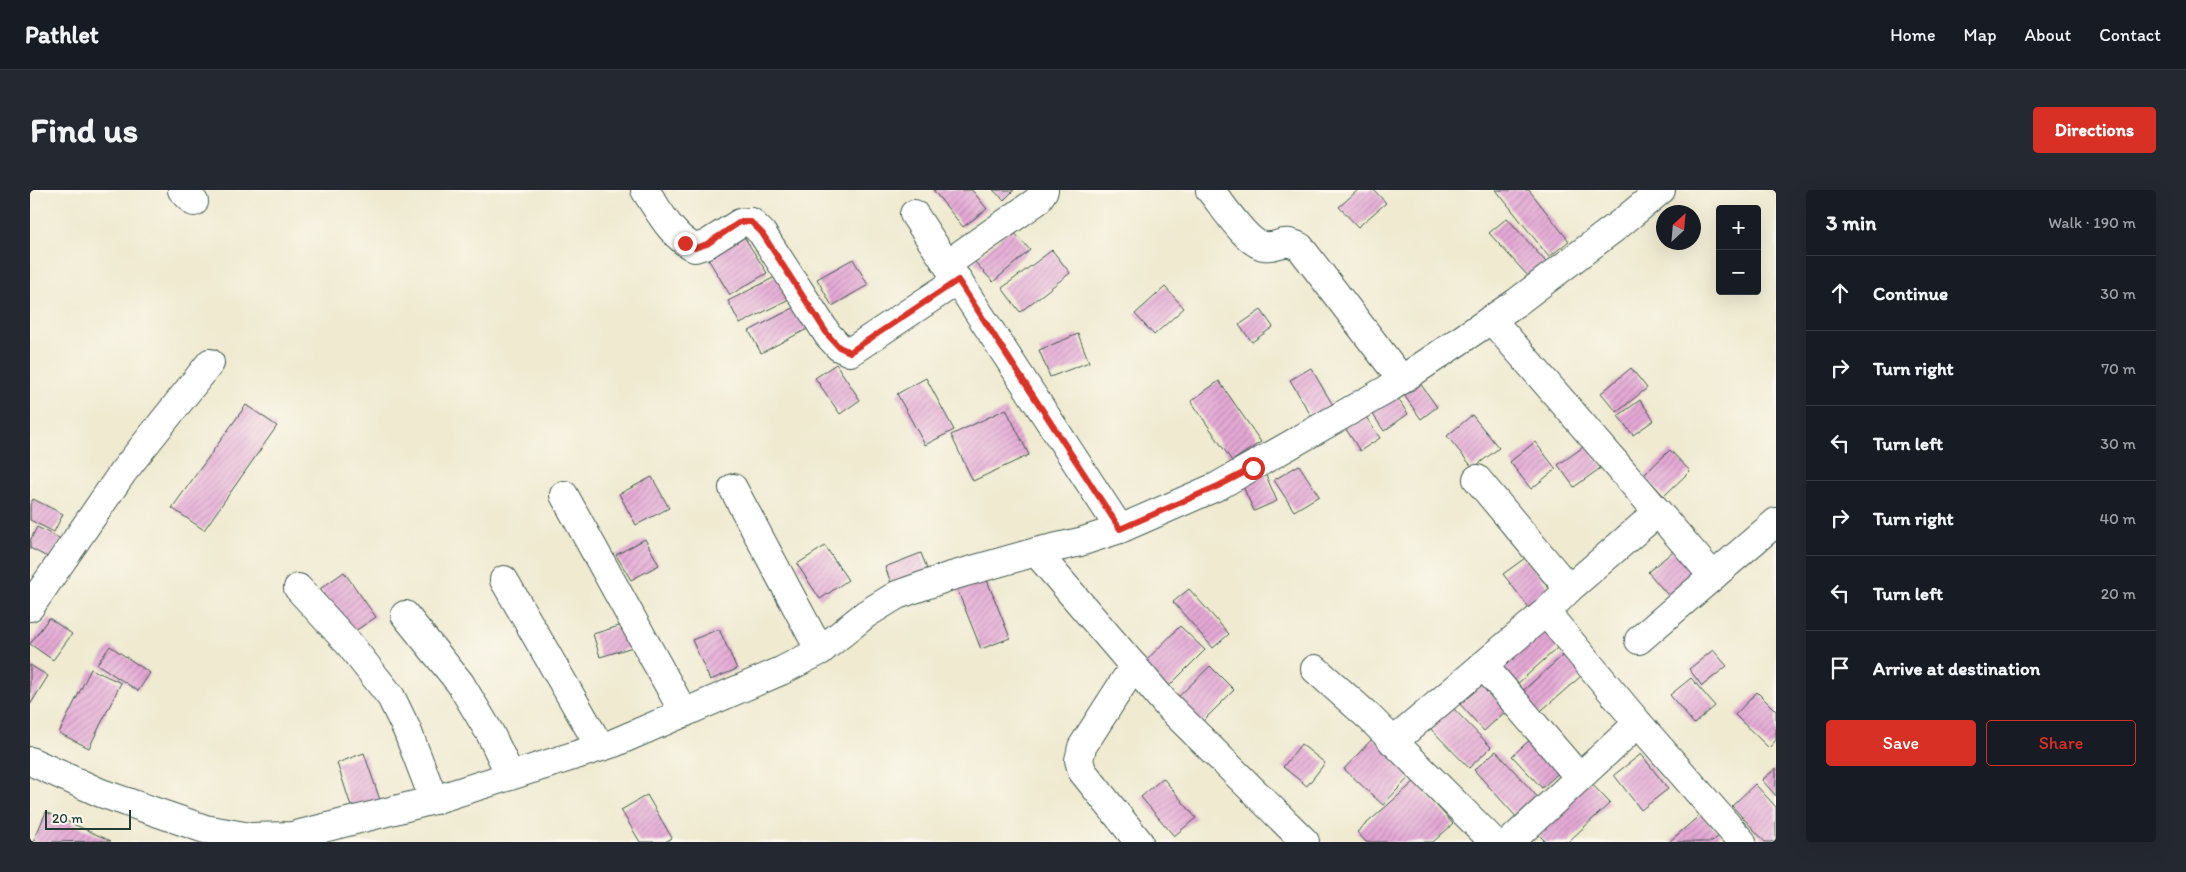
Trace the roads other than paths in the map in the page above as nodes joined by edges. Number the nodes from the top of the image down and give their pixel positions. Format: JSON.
{"nodes":[{"id":1,"x":645,"y":190,"type":"edge"},
{"id":2,"x":1044,"y":190,"type":"edge"},
{"id":3,"x":1210,"y":190,"type":"edge"},
{"id":4,"x":1661,"y":190,"type":"edge"},
{"id":5,"x":914,"y":214,"type":"dead end"},
{"id":6,"x":952,"y":272,"type":"junction"},
{"id":7,"x":1491,"y":319,"type":"junction"},
{"id":8,"x":210,"y":362,"type":"dead end"},
{"id":9,"x":1402,"y":380,"type":"junction"},
{"id":10,"x":1477,"y":479,"type":"dead end"},
{"id":11,"x":733,"y":488,"type":"dead end"},
{"id":12,"x":564,"y":495,"type":"dead end"},
{"id":13,"x":1658,"y":512,"type":"junction"},
{"id":14,"x":1776,"y":522,"type":"edge"},
{"id":15,"x":1120,"y":529,"type":"junction"},
{"id":16,"x":1036,"y":552,"type":"junction"},
{"id":17,"x":1714,"y":576,"type":"junction"},
{"id":18,"x":504,"y":580,"type":"dead end"},
{"id":19,"x":298,"y":588,"type":"dead end"},
{"id":20,"x":1568,"y":589,"type":"junction"},
{"id":21,"x":30,"y":607,"type":"edge"},
{"id":22,"x":1548,"y":610,"type":"junction"},
{"id":23,"x":405,"y":615,"type":"dead end"},
{"id":24,"x":1639,"y":640,"type":"dead end"},
{"id":25,"x":820,"y":651,"type":"junction"},
{"id":26,"x":1483,"y":665,"type":"junction"},
{"id":27,"x":1134,"y":666,"type":"junction"},
{"id":28,"x":1315,"y":669,"type":"dead end"},
{"id":29,"x":684,"y":713,"type":"junction"},
{"id":30,"x":1638,"y":723,"type":"junction"},
{"id":31,"x":1393,"y":742,"type":"junction"},
{"id":32,"x":600,"y":747,"type":"junction"},
{"id":33,"x":30,"y":761,"type":"edge"},
{"id":34,"x":510,"y":775,"type":"junction"},
{"id":35,"x":1579,"y":777,"type":"junction"},
{"id":36,"x":434,"y":800,"type":"junction"},
{"id":37,"x":1139,"y":842,"type":"edge"},
{"id":38,"x":1305,"y":842,"type":"edge"},
{"id":39,"x":1494,"y":842,"type":"edge"},
{"id":40,"x":1510,"y":842,"type":"edge"},
{"id":41,"x":1742,"y":842,"type":"edge"}],
"edges":[{"from":1,"to":6,"type":"street"},
{"from":2,"to":6,"type":"street"},
{"from":3,"to":9,"type":"street"},
{"from":4,"to":7,"type":"street"},
{"from":5,"to":6,"type":"street"},
{"from":6,"to":15,"type":"street"},
{"from":7,"to":9,"type":"street"},
{"from":7,"to":13,"type":"street"},
{"from":8,"to":21,"type":"street"},
{"from":9,"to":15,"type":"street"},
{"from":10,"to":20,"type":"street"},
{"from":11,"to":25,"type":"street"},
{"from":12,"to":29,"type":"street"},
{"from":13,"to":17,"type":"street"},
{"from":13,"to":20,"type":"street"},
{"from":14,"to":17,"type":"street"},
{"from":15,"to":16,"type":"street"},
{"from":16,"to":25,"type":"street"},
{"from":16,"to":27,"type":"street"},
{"from":17,"to":24,"type":"street"},
{"from":18,"to":32,"type":"street"},
{"from":19,"to":36,"type":"street"},
{"from":20,"to":22,"type":"street"},
{"from":22,"to":26,"type":"street"},
{"from":22,"to":30,"type":"street"},
{"from":23,"to":34,"type":"street"},
{"from":25,"to":29,"type":"street"},
{"from":26,"to":31,"type":"street"},
{"from":26,"to":35,"type":"street"},
{"from":27,"to":37,"type":"street"},
{"from":27,"to":38,"type":"street"},
{"from":28,"to":31,"type":"street"},
{"from":29,"to":32,"type":"street"},
{"from":30,"to":35,"type":"street"},
{"from":30,"to":41,"type":"street"},
{"from":31,"to":39,"type":"street"},
{"from":32,"to":34,"type":"street"},
{"from":33,"to":36,"type":"street"},
{"from":34,"to":36,"type":"street"},
{"from":35,"to":40,"type":"street"}]}
